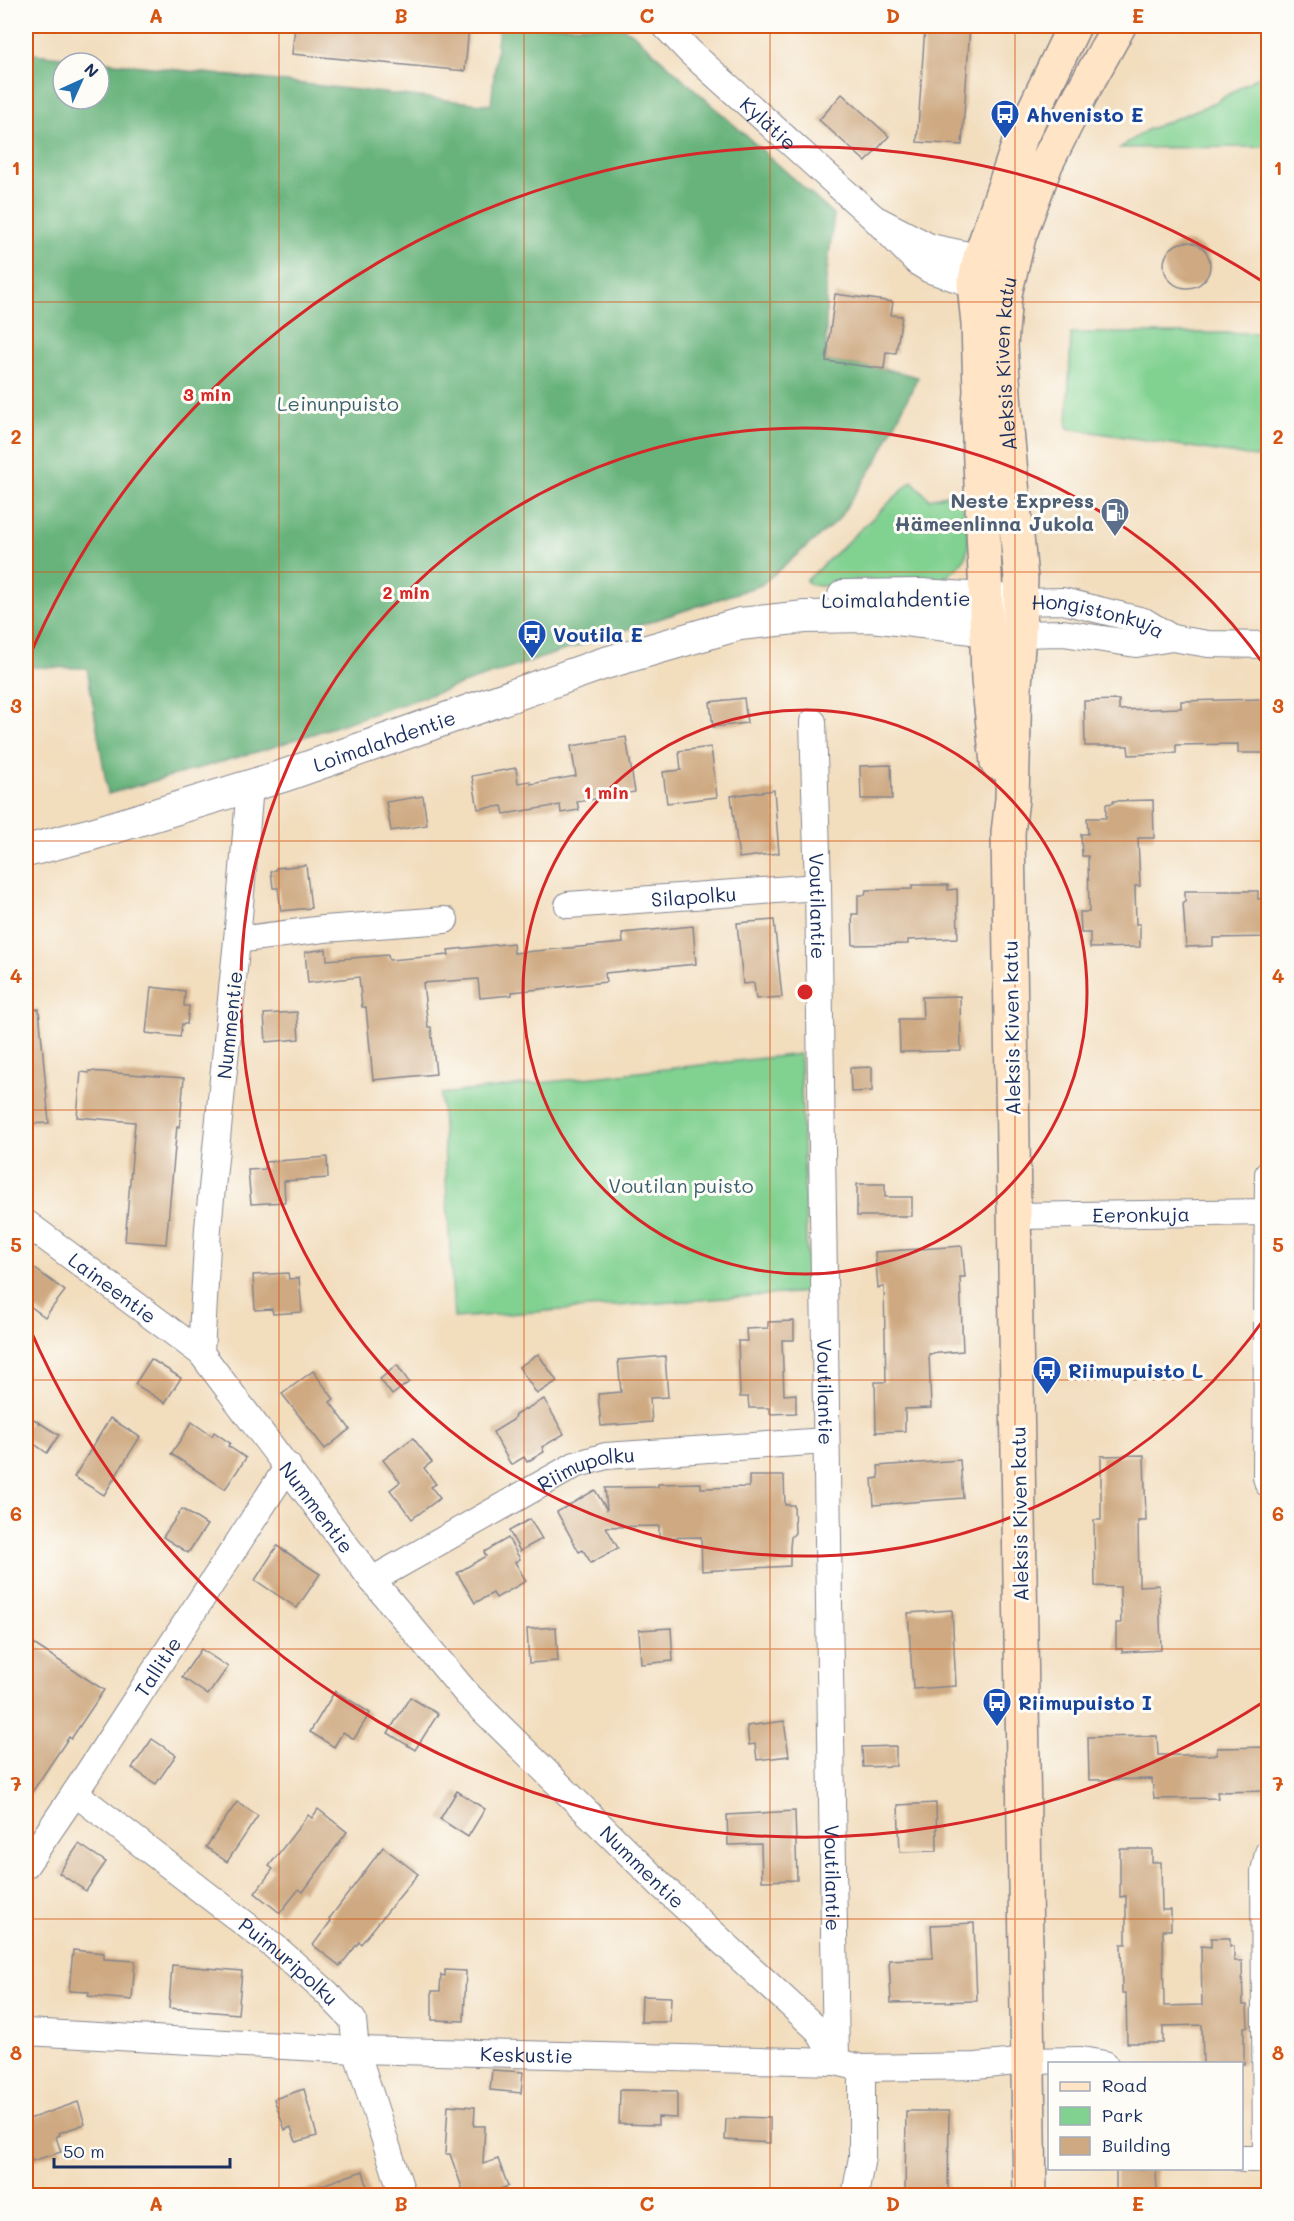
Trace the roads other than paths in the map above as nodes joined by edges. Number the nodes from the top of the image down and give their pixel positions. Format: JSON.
{"nodes":[{"id":1,"x":665,"y":26,"type":"edge"},
{"id":2,"x":1074,"y":26,"type":"edge"},
{"id":3,"x":1119,"y":26,"type":"edge"},
{"id":4,"x":993,"y":275,"type":"junction"},
{"id":5,"x":985,"y":598,"type":"junction"},
{"id":6,"x":1020,"y":602,"type":"junction"},
{"id":7,"x":740,"y":624,"type":"junction"},
{"id":8,"x":986,"y":630,"type":"junction"},
{"id":9,"x":1019,"y":634,"type":"junction"},
{"id":10,"x":1173,"y":638,"type":"junction"},
{"id":11,"x":1269,"y":645,"type":"edge"},
{"id":12,"x":813,"y":722,"type":"dead end"},
{"id":13,"x":250,"y":786,"type":"junction"},
{"id":14,"x":1008,"y":832,"type":"junction"},
{"id":15,"x":26,"y":851,"type":"edge"},
{"id":16,"x":818,"y":887,"type":"junction"},
{"id":17,"x":568,"y":905,"type":"dead end"},
{"id":18,"x":445,"y":920,"type":"dead end"},
{"id":19,"x":237,"y":940,"type":"junction"},
{"id":20,"x":1269,"y":1174,"type":"edge"},
{"id":21,"x":1268,"y":1212,"type":"edge"},
{"id":22,"x":1015,"y":1216,"type":"junction"},
{"id":23,"x":26,"y":1222,"type":"edge"},
{"id":24,"x":201,"y":1353,"type":"junction"},
{"id":25,"x":826,"y":1441,"type":"junction"},
{"id":26,"x":288,"y":1466,"type":"junction"},
{"id":27,"x":1269,"y":1484,"type":"edge"},
{"id":28,"x":372,"y":1580,"type":"junction"},
{"id":29,"x":75,"y":1793,"type":"junction"},
{"id":30,"x":1269,"y":1853,"type":"edge"},
{"id":31,"x":26,"y":1865,"type":"edge"},
{"id":32,"x":26,"y":2032,"type":"edge"},
{"id":33,"x":356,"y":2050,"type":"junction"},
{"id":34,"x":1028,"y":2061,"type":"junction"},
{"id":35,"x":836,"y":2062,"type":"junction"},
{"id":36,"x":1093,"y":2062,"type":"edge"},
{"id":37,"x":862,"y":2068,"type":"junction"},
{"id":38,"x":1259,"y":2159,"type":"edge"},
{"id":39,"x":403,"y":2196,"type":"edge"},
{"id":40,"x":855,"y":2196,"type":"edge"},
{"id":41,"x":1030,"y":2196,"type":"edge"}],
"edges":[{"from":1,"to":4,"type":"street","name":"Kylätie"},
{"from":2,"to":4,"type":"main road","name":"Aleksis Kiven katu"},
{"from":3,"to":4,"type":"main road","name":"Aleksis Kiven katu"},
{"from":4,"to":5,"type":"main road","name":"Aleksis Kiven katu"},
{"from":4,"to":6,"type":"main road","name":"Aleksis Kiven katu"},
{"from":5,"to":6,"type":"street","name":"Loimalahdentie"},
{"from":5,"to":7,"type":"street","name":"Loimalahdentie"},
{"from":5,"to":8,"type":"main road","name":"Aleksis Kiven katu"},
{"from":6,"to":9,"type":"main road","name":"Aleksis Kiven katu"},
{"from":6,"to":10,"type":"street","name":"Hongistonkuja"},
{"from":7,"to":8,"type":"street","name":"Loimalahdentie"},
{"from":7,"to":13,"type":"street","name":"Loimalahdentie"},
{"from":8,"to":9,"type":"street","name":"Loimalahdentie"},
{"from":8,"to":14,"type":"main road","name":"Aleksis Kiven katu"},
{"from":9,"to":10,"type":"street","name":"Hongistonkuja"},
{"from":9,"to":14,"type":"main road","name":"Aleksis Kiven katu"},
{"from":10,"to":11,"type":"street","name":"Hongistonkuja"},
{"from":12,"to":16,"type":"street","name":"Voutilantie"},
{"from":13,"to":15,"type":"street","name":"Loimalahdentie"},
{"from":13,"to":19,"type":"street","name":"Nummentie"},
{"from":14,"to":22,"type":"main road","name":"Aleksis Kiven katu"},
{"from":16,"to":17,"type":"street","name":"Silapolku"},
{"from":16,"to":25,"type":"street","name":"Voutilantie"},
{"from":18,"to":19,"type":"street"},
{"from":19,"to":24,"type":"street","name":"Nummentie"},
{"from":20,"to":21,"type":"street"},
{"from":21,"to":22,"type":"street","name":"Eeronkuja"},
{"from":21,"to":27,"type":"street"},
{"from":22,"to":34,"type":"main road","name":"Aleksis Kiven katu"},
{"from":23,"to":24,"type":"street","name":"Laineentie"},
{"from":24,"to":26,"type":"street","name":"Nummentie"},
{"from":25,"to":28,"type":"street","name":"Riimupolku"},
{"from":25,"to":35,"type":"street","name":"Voutilantie"},
{"from":26,"to":28,"type":"street","name":"Nummentie"},
{"from":26,"to":29,"type":"street","name":"Tallitie"},
{"from":28,"to":35,"type":"street","name":"Nummentie"},
{"from":29,"to":31,"type":"street","name":"Tallitie"},
{"from":29,"to":33,"type":"street","name":"Puimuripolku"},
{"from":30,"to":38,"type":"street"},
{"from":32,"to":33,"type":"street","name":"Keskustie"},
{"from":33,"to":35,"type":"street","name":"Keskustie"},
{"from":33,"to":39,"type":"street","name":"Puimuripolku"},
{"from":34,"to":36,"type":"street","name":"Keskustie"},
{"from":34,"to":37,"type":"street","name":"Keskustie"},
{"from":34,"to":41,"type":"main road","name":"Aleksis Kiven katu"},
{"from":35,"to":37,"type":"street","name":"Keskustie"},
{"from":37,"to":40,"type":"street"}]}
